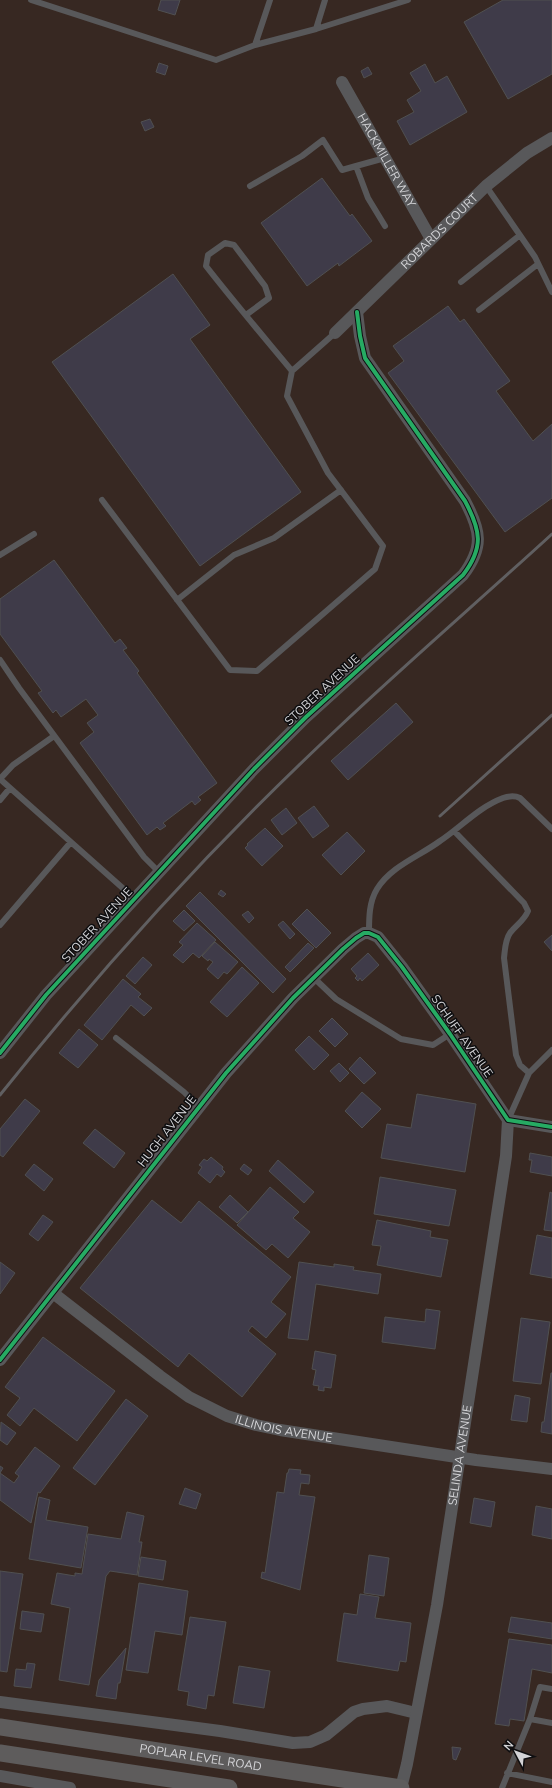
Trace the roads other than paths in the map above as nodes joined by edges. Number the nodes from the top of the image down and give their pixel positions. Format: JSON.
{"nodes":[{"id":1,"x":31,"y":0,"type":"edge"},
{"id":2,"x":270,"y":0,"type":"edge"},
{"id":3,"x":325,"y":0,"type":"edge"},
{"id":4,"x":408,"y":0,"type":"edge"},
{"id":5,"x":316,"y":29,"type":"junction"},
{"id":6,"x":255,"y":45,"type":"junction"},
{"id":7,"x":342,"y":82,"type":"dead end"},
{"id":8,"x":552,"y":138,"type":"edge"},
{"id":9,"x":385,"y":158,"type":"junction"},
{"id":10,"x":356,"y":166,"type":"junction"},
{"id":11,"x":250,"y":186,"type":"dead end"},
{"id":12,"x":486,"y":186,"type":"junction"},
{"id":13,"x":385,"y":226,"type":"dead end"},
{"id":14,"x":520,"y":236,"type":"junction"},
{"id":15,"x":431,"y":239,"type":"junction"},
{"id":16,"x":538,"y":264,"type":"junction"},
{"id":17,"x":461,"y":282,"type":"dead end"},
{"id":18,"x":552,"y":292,"type":"edge"},
{"id":19,"x":478,"y":310,"type":"dead end"},
{"id":20,"x":357,"y":312,"type":"junction"},
{"id":21,"x":246,"y":315,"type":"junction"},
{"id":22,"x":335,"y":333,"type":"joint"},
{"id":23,"x":292,"y":371,"type":"junction"},
{"id":24,"x":341,"y":490,"type":"junction"},
{"id":25,"x":102,"y":500,"type":"dead end"},
{"id":26,"x":34,"y":534,"type":"dead end"},
{"id":27,"x":0,"y":555,"type":"edge"},
{"id":28,"x":177,"y":600,"type":"junction"},
{"id":29,"x":0,"y":660,"type":"edge"},
{"id":30,"x":54,"y":736,"type":"junction"},
{"id":31,"x":0,"y":779,"type":"edge"},
{"id":32,"x":10,"y":788,"type":"junction"},
{"id":33,"x":0,"y":800,"type":"edge"},
{"id":34,"x":552,"y":829,"type":"edge"},
{"id":35,"x":454,"y":831,"type":"junction"},
{"id":36,"x":71,"y":842,"type":"junction"},
{"id":37,"x":159,"y":872,"type":"junction"},
{"id":38,"x":135,"y":898,"type":"junction"},
{"id":39,"x":0,"y":925,"type":"edge"},
{"id":40,"x":369,"y":933,"type":"junction"},
{"id":41,"x":314,"y":978,"type":"junction"},
{"id":42,"x":450,"y":1034,"type":"junction"},
{"id":43,"x":116,"y":1038,"type":"dead end"},
{"id":44,"x":552,"y":1050,"type":"edge"},
{"id":45,"x":0,"y":1053,"type":"edge"},
{"id":46,"x":529,"y":1073,"type":"junction"},
{"id":47,"x":199,"y":1107,"type":"junction"},
{"id":48,"x":508,"y":1120,"type":"junction"},
{"id":49,"x":552,"y":1127,"type":"edge"},
{"id":50,"x":53,"y":1293,"type":"junction"},
{"id":51,"x":0,"y":1360,"type":"edge"},
{"id":52,"x":460,"y":1457,"type":"junction"},
{"id":53,"x":552,"y":1469,"type":"edge"},
{"id":54,"x":552,"y":1689,"type":"edge"},
{"id":55,"x":0,"y":1702,"type":"edge"},
{"id":56,"x":416,"y":1713,"type":"junction"},
{"id":57,"x":530,"y":1719,"type":"junction"},
{"id":58,"x":552,"y":1723,"type":"edge"},
{"id":59,"x":0,"y":1727,"type":"edge"},
{"id":60,"x":0,"y":1753,"type":"edge"},
{"id":61,"x":507,"y":1773,"type":"junction"},
{"id":62,"x":0,"y":1776,"type":"edge"},
{"id":63,"x":552,"y":1782,"type":"edge"},
{"id":64,"x":19,"y":1784,"type":"edge"},
{"id":65,"x":70,"y":1788,"type":"edge"},
{"id":66,"x":229,"y":1788,"type":"edge"},
{"id":67,"x":401,"y":1788,"type":"edge"},
{"id":68,"x":502,"y":1788,"type":"edge"}],
"edges":[{"from":1,"to":6,"type":"lane"},
{"from":2,"to":6,"type":"lane"},
{"from":3,"to":5,"type":"lane"},
{"from":4,"to":5,"type":"lane"},
{"from":5,"to":6,"type":"lane"},
{"from":7,"to":9,"type":"street","name":"HACKMILLER WAY"},
{"from":8,"to":12,"type":"street","name":"ROBARDS COURT"},
{"from":9,"to":10,"type":"lane"},
{"from":9,"to":15,"type":"street","name":"HACKMILLER WAY"},
{"from":10,"to":11,"type":"lane"},
{"from":10,"to":13,"type":"lane"},
{"from":12,"to":14,"type":"lane"},
{"from":12,"to":15,"type":"street","name":"ROBARDS COURT"},
{"from":14,"to":16,"type":"lane"},
{"from":14,"to":17,"type":"lane"},
{"from":15,"to":20,"type":"street","name":"ROBARDS COURT"},
{"from":16,"to":18,"type":"lane"},
{"from":16,"to":19,"type":"lane"},
{"from":20,"to":22,"type":"street","name":"ROBARDS COURT"},
{"from":20,"to":37,"type":"street","name":"STOBER AVENUE"},
{"from":21,"to":21,"type":"lane"},
{"from":21,"to":23,"type":"lane"},
{"from":22,"to":23,"type":"lane"},
{"from":23,"to":24,"type":"lane"},
{"from":24,"to":28,"type":"lane"},
{"from":24,"to":28,"type":"lane"},
{"from":25,"to":28,"type":"lane"},
{"from":26,"to":27,"type":"lane"},
{"from":29,"to":30,"type":"lane"},
{"from":30,"to":31,"type":"lane"},
{"from":30,"to":37,"type":"lane"},
{"from":31,"to":32,"type":"lane"},
{"from":32,"to":33,"type":"lane"},
{"from":32,"to":36,"type":"lane"},
{"from":34,"to":35,"type":"lane"},
{"from":35,"to":40,"type":"lane"},
{"from":35,"to":46,"type":"lane"},
{"from":36,"to":38,"type":"lane"},
{"from":36,"to":39,"type":"lane"},
{"from":37,"to":38,"type":"street","name":"STOBER AVENUE"},
{"from":38,"to":45,"type":"street","name":"STOBER AVENUE"},
{"from":40,"to":41,"type":"street","name":"HUGH AVENUE"},
{"from":40,"to":42,"type":"street","name":"SCHUFF AVENUE"},
{"from":41,"to":42,"type":"lane"},
{"from":41,"to":47,"type":"street","name":"HUGH AVENUE"},
{"from":42,"to":48,"type":"street","name":"SCHUFF AVENUE"},
{"from":43,"to":47,"type":"lane"},
{"from":44,"to":46,"type":"lane"},
{"from":46,"to":48,"type":"lane"},
{"from":47,"to":50,"type":"street","name":"HUGH AVENUE"},
{"from":48,"to":49,"type":"street"},
{"from":48,"to":52,"type":"street","name":"SELINDA AVENUE"},
{"from":50,"to":51,"type":"street","name":"HUGH AVENUE"},
{"from":50,"to":52,"type":"street","name":"ILLINOIS AVENUE"},
{"from":52,"to":53,"type":"street","name":"ILLINOIS AVENUE"},
{"from":52,"to":56,"type":"street","name":"SELINDA AVENUE"},
{"from":54,"to":57,"type":"lane"},
{"from":55,"to":56,"type":"street"},
{"from":56,"to":67,"type":"street","name":"SELINDA AVENUE"},
{"from":57,"to":58,"type":"lane"},
{"from":57,"to":61,"type":"lane"},
{"from":59,"to":67,"type":"main road","name":"POPLAR LEVEL ROAD"},
{"from":60,"to":66,"type":"main road","name":"POPLAR LEVEL ROAD"},
{"from":61,"to":63,"type":"lane"},
{"from":61,"to":68,"type":"lane"},
{"from":62,"to":64,"type":"street"},
{"from":64,"to":65,"type":"street"}]}
